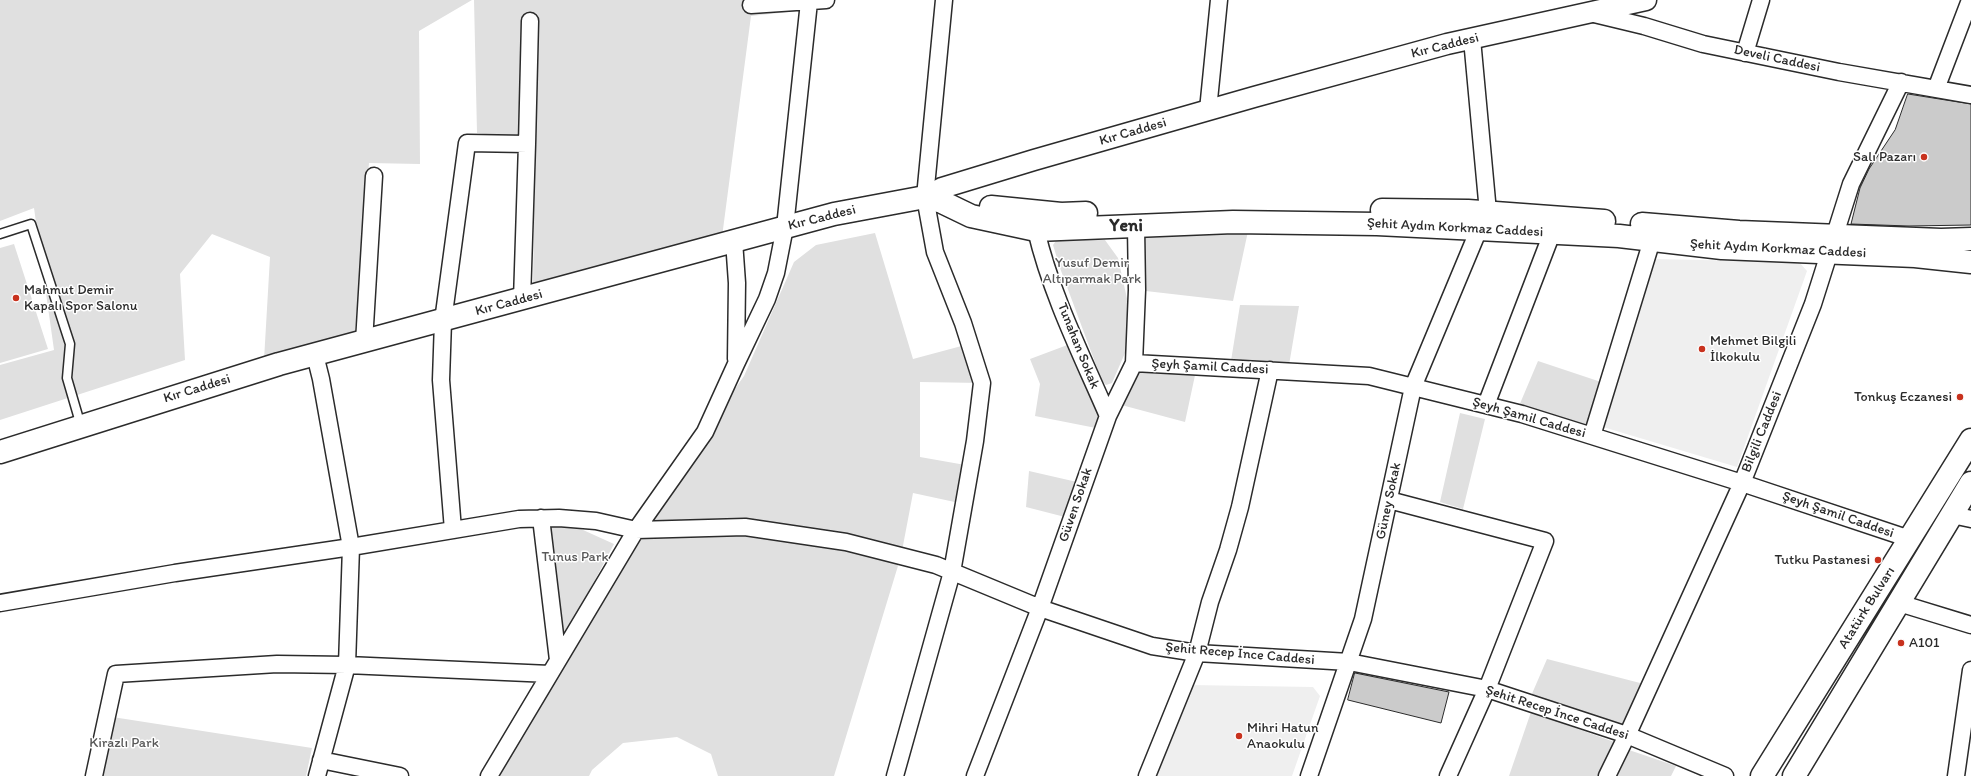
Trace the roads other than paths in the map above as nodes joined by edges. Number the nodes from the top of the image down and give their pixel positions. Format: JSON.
{"nodes":[{"id":1,"x":826,"y":0,"type":"edge"},
{"id":2,"x":944,"y":0,"type":"edge"},
{"id":3,"x":1219,"y":0,"type":"edge"},
{"id":4,"x":1646,"y":0,"type":"edge"},
{"id":5,"x":1761,"y":0,"type":"edge"},
{"id":6,"x":1970,"y":0,"type":"edge"},
{"id":7,"x":809,"y":2,"type":"junction"},
{"id":8,"x":751,"y":5,"type":"dead end"},
{"id":9,"x":1586,"y":12,"type":"junction"},
{"id":10,"x":530,"y":21,"type":"dead end"},
{"id":11,"x":1472,"y":39,"type":"junction"},
{"id":12,"x":1745,"y":53,"type":"junction"},
{"id":13,"x":1901,"y":82,"type":"junction"},
{"id":14,"x":1936,"y":89,"type":"junction"},
{"id":15,"x":1971,"y":95,"type":"edge"},
{"id":16,"x":1208,"y":110,"type":"junction"},
{"id":17,"x":527,"y":144,"type":"junction"},
{"id":18,"x":374,"y":176,"type":"dead end"},
{"id":19,"x":933,"y":200,"type":"junction"},
{"id":20,"x":1484,"y":221,"type":"junction"},
{"id":21,"x":785,"y":227,"type":"junction"},
{"id":22,"x":1136,"y":227,"type":"junction"},
{"id":23,"x":1036,"y":230,"type":"junction"},
{"id":24,"x":1552,"y":233,"type":"junction"},
{"id":25,"x":0,"y":234,"type":"edge"},
{"id":26,"x":1971,"y":239,"type":"edge"},
{"id":27,"x":1652,"y":240,"type":"junction"},
{"id":28,"x":734,"y":241,"type":"junction"},
{"id":29,"x":1832,"y":244,"type":"junction"},
{"id":30,"x":1971,"y":262,"type":"edge"},
{"id":31,"x":522,"y":300,"type":"junction"},
{"id":32,"x":443,"y":321,"type":"junction"},
{"id":33,"x":364,"y":342,"type":"junction"},
{"id":34,"x":315,"y":355,"type":"junction"},
{"id":35,"x":736,"y":364,"type":"junction"},
{"id":36,"x":1134,"y":364,"type":"junction"},
{"id":37,"x":1270,"y":370,"type":"junction"},
{"id":38,"x":1413,"y":387,"type":"junction"},
{"id":39,"x":1486,"y":405,"type":"junction"},
{"id":40,"x":1108,"y":416,"type":"junction"},
{"id":41,"x":81,"y":426,"type":"junction"},
{"id":42,"x":1592,"y":436,"type":"junction"},
{"id":43,"x":1971,"y":440,"type":"edge"},
{"id":44,"x":0,"y":452,"type":"edge"},
{"id":45,"x":1742,"y":483,"type":"junction"},
{"id":46,"x":1971,"y":484,"type":"edge"},
{"id":47,"x":1389,"y":500,"type":"junction"},
{"id":48,"x":1961,"y":517,"type":"edge"},
{"id":49,"x":541,"y":518,"type":"junction"},
{"id":50,"x":453,"y":530,"type":"junction"},
{"id":51,"x":636,"y":530,"type":"junction"},
{"id":52,"x":1910,"y":539,"type":"junction"},
{"id":53,"x":351,"y":547,"type":"junction"},
{"id":54,"x":952,"y":572,"type":"junction"},
{"id":55,"x":0,"y":603,"type":"edge"},
{"id":56,"x":1899,"y":603,"type":"junction"},
{"id":57,"x":1040,"y":608,"type":"junction"},
{"id":58,"x":1971,"y":624,"type":"edge"},
{"id":59,"x":1197,"y":653,"type":"junction"},
{"id":60,"x":558,"y":660,"type":"junction"},
{"id":61,"x":1349,"y":662,"type":"junction"},
{"id":62,"x":347,"y":665,"type":"junction"},
{"id":63,"x":1971,"y":670,"type":"edge"},
{"id":64,"x":550,"y":674,"type":"junction"},
{"id":65,"x":1487,"y":689,"type":"junction"},
{"id":66,"x":1627,"y":735,"type":"junction"},
{"id":67,"x":321,"y":760,"type":"junction"},
{"id":68,"x":94,"y":776,"type":"edge"},
{"id":69,"x":317,"y":776,"type":"edge"},
{"id":70,"x":400,"y":776,"type":"edge"},
{"id":71,"x":489,"y":776,"type":"edge"},
{"id":72,"x":895,"y":776,"type":"edge"},
{"id":73,"x":975,"y":776,"type":"edge"},
{"id":74,"x":1147,"y":776,"type":"edge"},
{"id":75,"x":1310,"y":776,"type":"edge"},
{"id":76,"x":1448,"y":776,"type":"edge"},
{"id":77,"x":1607,"y":776,"type":"edge"},
{"id":78,"x":1725,"y":776,"type":"edge"},
{"id":79,"x":1762,"y":776,"type":"edge"},
{"id":80,"x":1794,"y":776,"type":"edge"},
{"id":81,"x":1956,"y":776,"type":"edge"}],
"edges":[{"from":1,"to":7,"type":"street"},
{"from":2,"to":19,"type":"street"},
{"from":3,"to":16,"type":"street"},
{"from":4,"to":9,"type":"street","name":"Kır Caddesi"},
{"from":5,"to":12,"type":"street"},
{"from":6,"to":14,"type":"street"},
{"from":7,"to":8,"type":"street"},
{"from":7,"to":21,"type":"street"},
{"from":9,"to":11,"type":"street","name":"Kır Caddesi"},
{"from":9,"to":12,"type":"street","name":"Develi Caddesi"},
{"from":10,"to":17,"type":"street"},
{"from":11,"to":16,"type":"street","name":"Kır Caddesi"},
{"from":11,"to":20,"type":"street"},
{"from":12,"to":13,"type":"street","name":"Develi Caddesi"},
{"from":13,"to":14,"type":"street","name":"Develi Caddesi"},
{"from":13,"to":29,"type":"street","name":"Bilgili Caddesi"},
{"from":14,"to":15,"type":"street","name":"Develi Caddesi"},
{"from":16,"to":19,"type":"street","name":"Kır Caddesi"},
{"from":17,"to":31,"type":"street"},
{"from":17,"to":32,"type":"street"},
{"from":18,"to":33,"type":"street"},
{"from":19,"to":20,"type":"main road","name":"Şehit Aydın Korkmaz Caddesi"},
{"from":19,"to":21,"type":"main road","name":"Kır Caddesi"},
{"from":19,"to":23,"type":"main road","name":"Şehit Aydın Korkmaz Caddesi"},
{"from":19,"to":54,"type":"street"},
{"from":20,"to":22,"type":"main road","name":"Şehit Aydın Korkmaz Caddesi"},
{"from":20,"to":24,"type":"main road","name":"Şehit Aydın Korkmaz Caddesi"},
{"from":20,"to":29,"type":"main road","name":"Şehit Aydın Korkmaz Caddesi"},
{"from":20,"to":38,"type":"street","name":"Güney Sokak"},
{"from":21,"to":28,"type":"main road","name":"Kır Caddesi"},
{"from":21,"to":35,"type":"street"},
{"from":22,"to":23,"type":"main road","name":"Şehit Aydın Korkmaz Caddesi"},
{"from":22,"to":36,"type":"street","name":"Güven Sokak"},
{"from":23,"to":40,"type":"street","name":"Tunahan Sokak"},
{"from":24,"to":27,"type":"main road","name":"Şehit Aydın Korkmaz Caddesi"},
{"from":24,"to":39,"type":"street"},
{"from":25,"to":41,"type":"lane"},
{"from":26,"to":29,"type":"main road","name":"Şehit Aydın Korkmaz Caddesi"},
{"from":27,"to":29,"type":"main road","name":"Şehit Aydın Korkmaz Caddesi"},
{"from":27,"to":42,"type":"street"},
{"from":28,"to":31,"type":"main road","name":"Kır Caddesi"},
{"from":28,"to":35,"type":"street"},
{"from":29,"to":30,"type":"main road","name":"Şehit Aydın Korkmaz Caddesi"},
{"from":29,"to":45,"type":"street","name":"Bilgili Caddesi"},
{"from":31,"to":32,"type":"main road","name":"Kır Caddesi"},
{"from":32,"to":33,"type":"main road","name":"Kır Caddesi"},
{"from":32,"to":50,"type":"street"},
{"from":33,"to":34,"type":"main road","name":"Kır Caddesi"},
{"from":34,"to":41,"type":"main road","name":"Kır Caddesi"},
{"from":34,"to":53,"type":"street"},
{"from":35,"to":51,"type":"street"},
{"from":36,"to":37,"type":"street","name":"Şeyh Şamil Caddesi"},
{"from":36,"to":40,"type":"street","name":"Güven Sokak"},
{"from":37,"to":38,"type":"street","name":"Şeyh Şamil Caddesi"},
{"from":37,"to":59,"type":"street"},
{"from":38,"to":39,"type":"street","name":"Şeyh Şamil Caddesi"},
{"from":38,"to":47,"type":"street","name":"Güney Sokak"},
{"from":39,"to":42,"type":"street","name":"Şeyh Şamil Caddesi"},
{"from":40,"to":57,"type":"street","name":"Güven Sokak"},
{"from":41,"to":44,"type":"main road","name":"Kır Caddesi"},
{"from":42,"to":45,"type":"street","name":"Şeyh Şamil Caddesi"},
{"from":43,"to":52,"type":"main road","name":"Atatürk Bulvarı"},
{"from":45,"to":52,"type":"street","name":"Şeyh Şamil Caddesi"},
{"from":45,"to":66,"type":"street","name":"Bilgili Caddesi"},
{"from":46,"to":48,"type":"main road","name":"Atatürk Bulvarı"},
{"from":47,"to":61,"type":"street","name":"Güney Sokak"},
{"from":47,"to":65,"type":"street"},
{"from":48,"to":56,"type":"main road","name":"Atatürk Bulvarı"},
{"from":49,"to":50,"type":"street","name":"Şehit Recep İnce Caddesi"},
{"from":49,"to":51,"type":"street","name":"Şehit Recep İnce Caddesi"},
{"from":49,"to":60,"type":"street"},
{"from":50,"to":53,"type":"street","name":"Şehit Recep İnce Caddesi"},
{"from":51,"to":54,"type":"street","name":"Şehit Recep İnce Caddesi"},
{"from":51,"to":60,"type":"street"},
{"from":52,"to":79,"type":"main road","name":"Atatürk Bulvarı"},
{"from":53,"to":55,"type":"street","name":"Şehit Recep İnce Caddesi"},
{"from":53,"to":62,"type":"street"},
{"from":54,"to":57,"type":"street","name":"Şehit Recep İnce Caddesi"},
{"from":54,"to":72,"type":"street"},
{"from":56,"to":58,"type":"street"},
{"from":56,"to":80,"type":"main road","name":"Atatürk Bulvarı"},
{"from":57,"to":59,"type":"street","name":"Şehit Recep İnce Caddesi"},
{"from":57,"to":73,"type":"street","name":"Güven Sokak"},
{"from":59,"to":61,"type":"street","name":"Şehit Recep İnce Caddesi"},
{"from":59,"to":74,"type":"street"},
{"from":60,"to":64,"type":"street"},
{"from":61,"to":65,"type":"street","name":"Şehit Recep İnce Caddesi"},
{"from":61,"to":75,"type":"street","name":"Güney Sokak"},
{"from":62,"to":64,"type":"street"},
{"from":62,"to":67,"type":"street"},
{"from":62,"to":68,"type":"street"},
{"from":63,"to":81,"type":"street"},
{"from":64,"to":71,"type":"street"},
{"from":65,"to":66,"type":"street","name":"Şehit Recep İnce Caddesi"},
{"from":65,"to":76,"type":"street"},
{"from":66,"to":77,"type":"street","name":"Bilgili Caddesi"},
{"from":66,"to":78,"type":"street","name":"Şehit Recep İnce Caddesi"},
{"from":67,"to":69,"type":"street"},
{"from":67,"to":70,"type":"street"}]}
